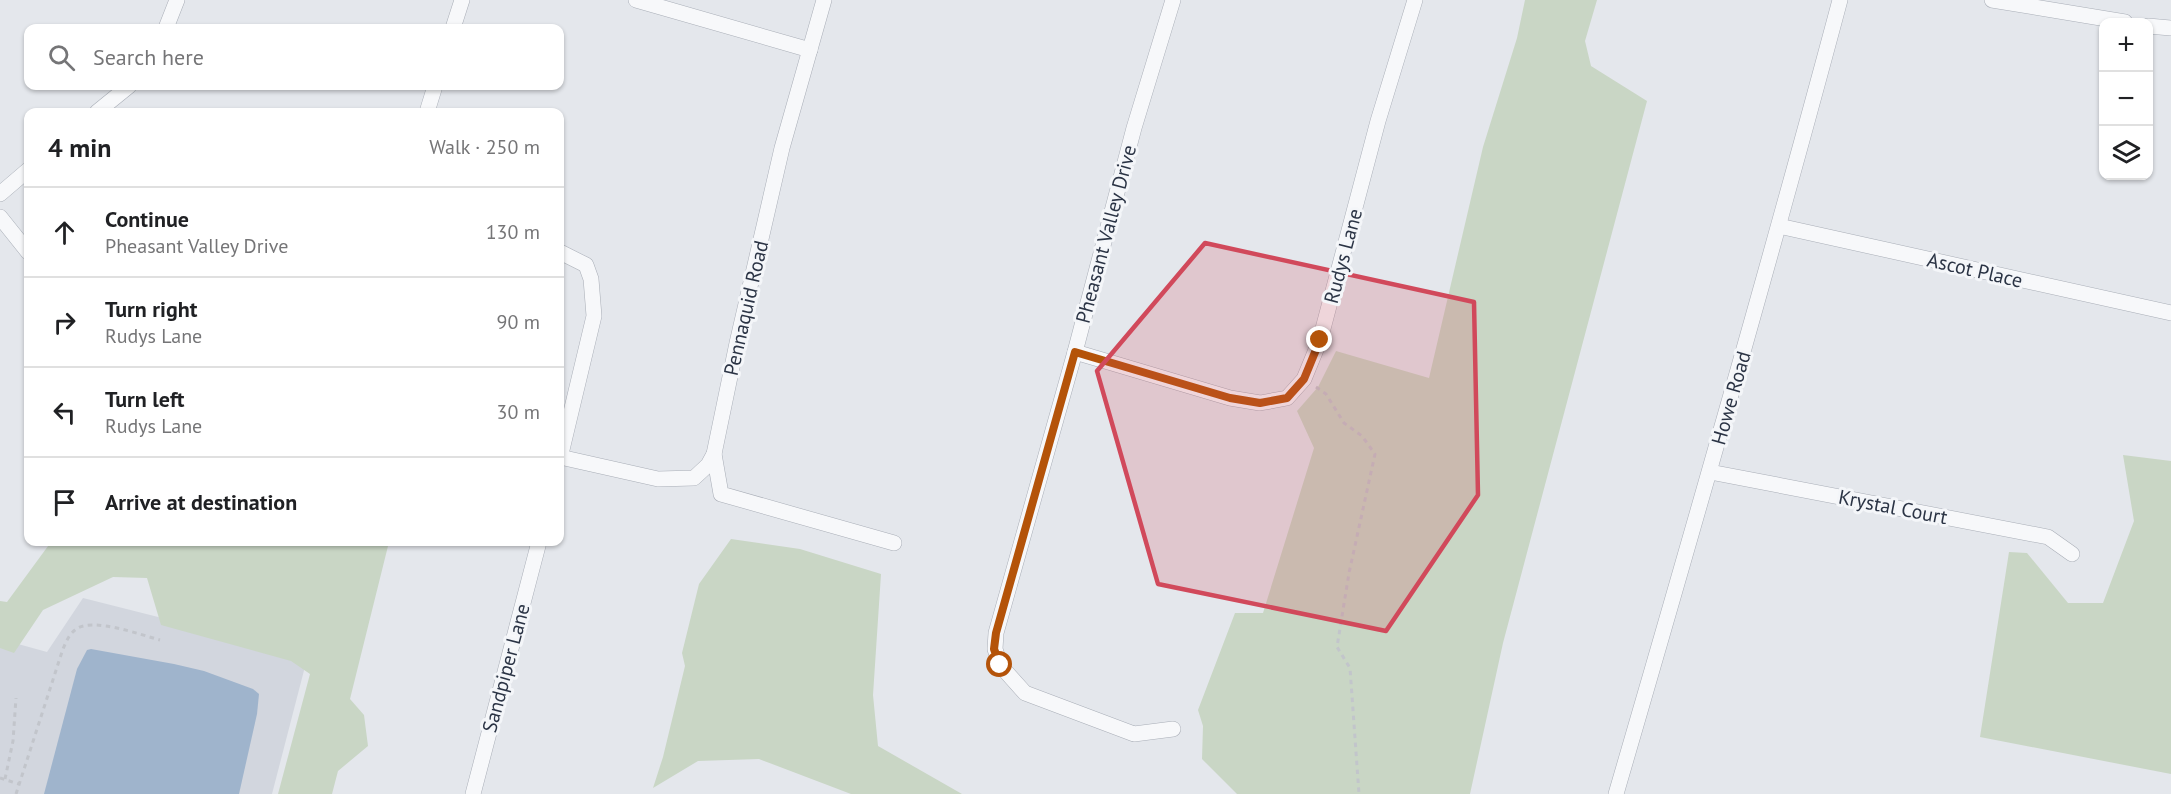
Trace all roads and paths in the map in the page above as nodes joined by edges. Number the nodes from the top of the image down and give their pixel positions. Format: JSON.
{"nodes":[{"id":1,"x":177,"y":0,"type":"edge"},
{"id":2,"x":462,"y":0,"type":"edge"},
{"id":3,"x":636,"y":0,"type":"edge"},
{"id":4,"x":824,"y":0,"type":"edge"},
{"id":5,"x":1173,"y":0,"type":"edge"},
{"id":6,"x":1415,"y":0,"type":"edge"},
{"id":7,"x":1840,"y":0,"type":"edge"},
{"id":8,"x":1992,"y":0,"type":"edge"},
{"id":9,"x":2101,"y":18,"type":"edge"},
{"id":10,"x":168,"y":24,"type":"edge"},
{"id":11,"x":454,"y":24,"type":"edge"},
{"id":12,"x":2153,"y":26,"type":"edge"},
{"id":13,"x":2171,"y":28,"type":"edge"},
{"id":14,"x":810,"y":50,"type":"junction"},
{"id":15,"x":124,"y":90,"type":"edge"},
{"id":16,"x":434,"y":90,"type":"edge"},
{"id":17,"x":102,"y":108,"type":"edge"},
{"id":18,"x":428,"y":108,"type":"edge"},
{"id":19,"x":24,"y":173,"type":"edge"},
{"id":20,"x":0,"y":194,"type":"edge"},
{"id":21,"x":0,"y":217,"type":"edge"},
{"id":22,"x":1779,"y":226,"type":"junction"},
{"id":23,"x":24,"y":247,"type":"edge"},
{"id":24,"x":564,"y":254,"type":"edge"},
{"id":25,"x":2171,"y":313,"type":"edge"},
{"id":26,"x":1075,"y":352,"type":"junction"},
{"id":27,"x":1304,"y":379,"type":"junction"},
{"id":28,"x":564,"y":440,"type":"edge"},
{"id":29,"x":714,"y":454,"type":"junction"},
{"id":30,"x":564,"y":458,"type":"edge"},
{"id":31,"x":1710,"y":472,"type":"junction"},
{"id":32,"x":894,"y":543,"type":"dead end"},
{"id":33,"x":538,"y":546,"type":"edge"},
{"id":34,"x":2072,"y":554,"type":"dead end"},
{"id":35,"x":160,"y":640,"type":"dead end"},
{"id":36,"x":16,"y":698,"type":"dead end"},
{"id":37,"x":1173,"y":729,"type":"dead end"},
{"id":38,"x":2,"y":778,"type":"edge"},
{"id":39,"x":19,"y":784,"type":"junction"},
{"id":40,"x":16,"y":794,"type":"edge"},
{"id":41,"x":472,"y":794,"type":"edge"},
{"id":42,"x":1359,"y":794,"type":"edge"},
{"id":43,"x":1616,"y":794,"type":"edge"}],
"edges":[{"from":1,"to":10,"type":"street"},
{"from":2,"to":11,"type":"street"},
{"from":3,"to":14,"type":"street"},
{"from":4,"to":14,"type":"street","name":"Pennaquid Road"},
{"from":5,"to":26,"type":"street","name":"Pheasant Valley Drive"},
{"from":6,"to":27,"type":"street","name":"Rudys Lane"},
{"from":7,"to":22,"type":"street","name":"Howe Road"},
{"from":8,"to":9,"type":"street"},
{"from":12,"to":13,"type":"street"},
{"from":14,"to":29,"type":"street","name":"Pennaquid Road"},
{"from":15,"to":17,"type":"street"},
{"from":16,"to":18,"type":"street"},
{"from":19,"to":20,"type":"street"},
{"from":21,"to":23,"type":"street"},
{"from":22,"to":25,"type":"street","name":"Ascot Place"},
{"from":22,"to":31,"type":"street","name":"Howe Road"},
{"from":24,"to":28,"type":"street"},
{"from":26,"to":27,"type":"street","name":"Rudys Lane"},
{"from":26,"to":37,"type":"street","name":"Pheasant Valley Drive"},
{"from":27,"to":42,"type":"path"},
{"from":29,"to":30,"type":"street","name":"Pennaquid Road"},
{"from":29,"to":32,"type":"street"},
{"from":31,"to":34,"type":"street","name":"Krystal Court"},
{"from":31,"to":43,"type":"street","name":"Howe Road"},
{"from":33,"to":41,"type":"street","name":"Sandpiper Lane"},
{"from":35,"to":39,"type":"path"},
{"from":36,"to":38,"type":"path"},
{"from":38,"to":39,"type":"path"},
{"from":39,"to":40,"type":"path"}]}
